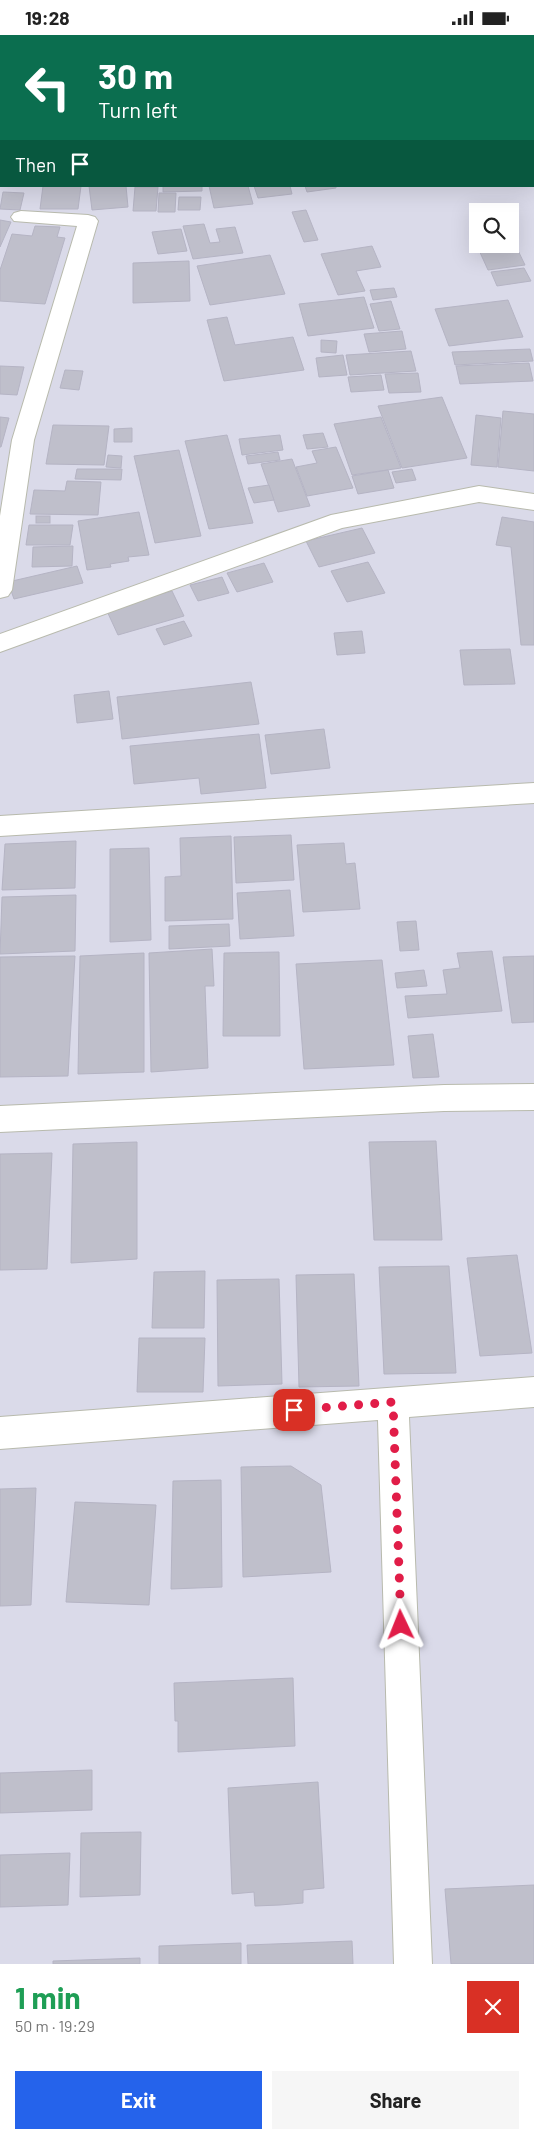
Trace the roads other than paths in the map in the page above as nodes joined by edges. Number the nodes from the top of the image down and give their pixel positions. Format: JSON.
{"nodes":[{"id":1,"x":21,"y":217,"type":"dead end"},
{"id":2,"x":534,"y":502,"type":"edge"},
{"id":3,"x":0,"y":590,"type":"edge"},
{"id":4,"x":0,"y":643,"type":"edge"},
{"id":5,"x":534,"y":793,"type":"edge"},
{"id":6,"x":0,"y":826,"type":"edge"},
{"id":7,"x":534,"y":1097,"type":"edge"},
{"id":8,"x":0,"y":1119,"type":"edge"},
{"id":9,"x":534,"y":1392,"type":"edge"},
{"id":10,"x":393,"y":1402,"type":"junction"},
{"id":11,"x":0,"y":1433,"type":"edge"},
{"id":12,"x":413,"y":1964,"type":"edge"}],
"edges":[{"from":1,"to":3,"type":"street"},
{"from":2,"to":4,"type":"street"},
{"from":5,"to":6,"type":"street"},
{"from":7,"to":8,"type":"street"},
{"from":9,"to":10,"type":"street"},
{"from":10,"to":11,"type":"street"},
{"from":10,"to":12,"type":"street"}]}
